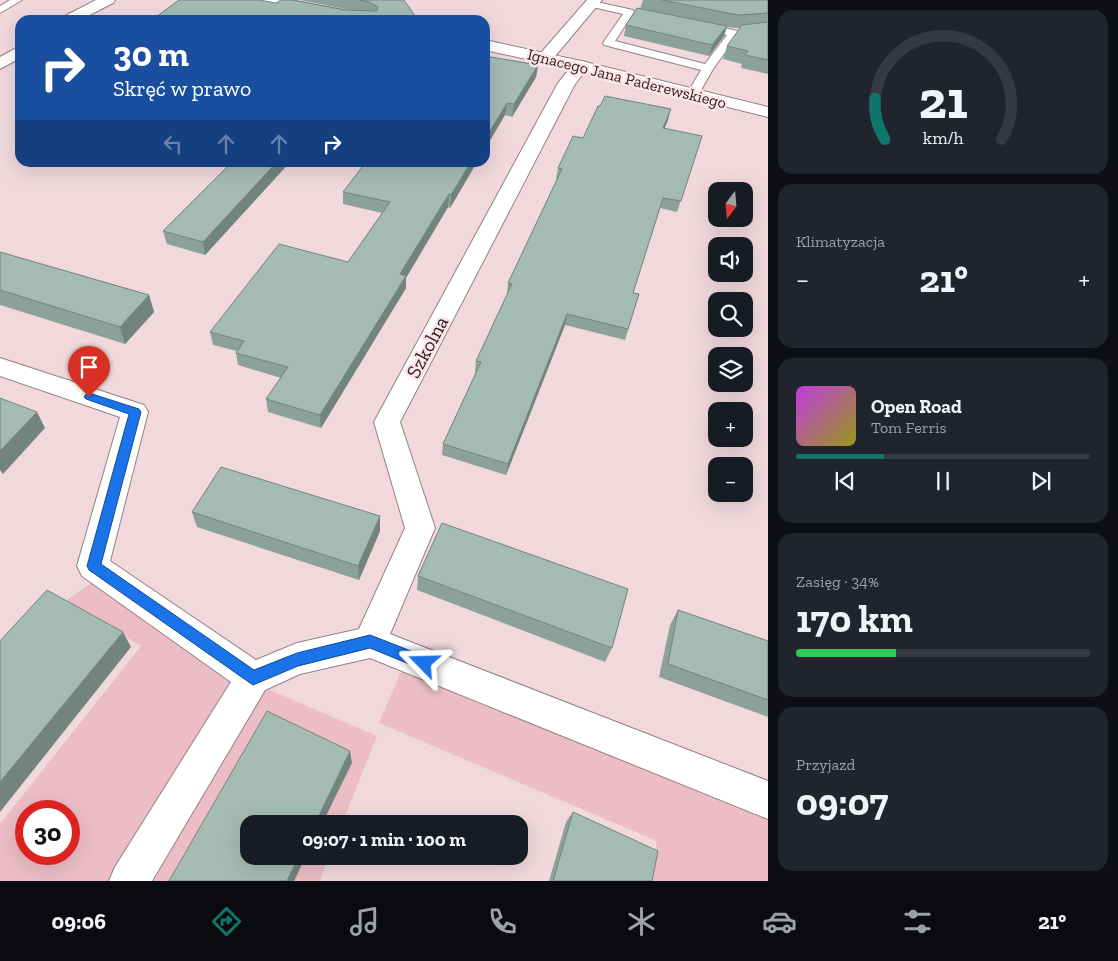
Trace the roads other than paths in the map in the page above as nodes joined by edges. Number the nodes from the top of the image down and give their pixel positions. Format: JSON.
{"nodes":[{"id":1,"x":17,"y":0,"type":"edge"},
{"id":2,"x":83,"y":0,"type":"edge"},
{"id":3,"x":108,"y":0,"type":"edge"},
{"id":4,"x":267,"y":0,"type":"edge"},
{"id":5,"x":594,"y":2,"type":"edge"},
{"id":6,"x":0,"y":10,"type":"edge"},
{"id":7,"x":71,"y":15,"type":"edge"},
{"id":8,"x":77,"y":15,"type":"edge"},
{"id":9,"x":336,"y":15,"type":"edge"},
{"id":10,"x":686,"y":23,"type":"edge"},
{"id":11,"x":490,"y":46,"type":"edge"},
{"id":12,"x":15,"y":54,"type":"edge"},
{"id":13,"x":545,"y":58,"type":"junction"},
{"id":14,"x":0,"y":64,"type":"edge"},
{"id":15,"x":581,"y":66,"type":"junction"},
{"id":16,"x":708,"y":68,"type":"junction"},
{"id":17,"x":693,"y":94,"type":"junction"},
{"id":18,"x":768,"y":112,"type":"edge"},
{"id":19,"x":0,"y":367,"type":"edge"},
{"id":20,"x":370,"y":642,"type":"junction"},
{"id":21,"x":253,"y":678,"type":"junction"},
{"id":22,"x":768,"y":800,"type":"edge"},
{"id":23,"x":129,"y":881,"type":"edge"}],
"edges":[{"from":1,"to":6,"type":"lane"},
{"from":2,"to":7,"type":"street"},
{"from":3,"to":8,"type":"street"},
{"from":4,"to":9,"type":"street"},
{"from":5,"to":13,"type":"street"},
{"from":5,"to":16,"type":"lane"},
{"from":10,"to":16,"type":"lane"},
{"from":11,"to":13,"type":"street","name":"Ignacego Jana Paderewskiego"},
{"from":12,"to":14,"type":"street"},
{"from":13,"to":15,"type":"street","name":"Ignacego Jana Paderewskiego"},
{"from":15,"to":17,"type":"street","name":"Ignacego Jana Paderewskiego"},
{"from":15,"to":20,"type":"street","name":"Szkolna"},
{"from":16,"to":17,"type":"lane"},
{"from":17,"to":18,"type":"street","name":"Ignacego Jana Paderewskiego"},
{"from":19,"to":21,"type":"street"},
{"from":20,"to":21,"type":"street"},
{"from":20,"to":22,"type":"street"},
{"from":21,"to":23,"type":"street"}]}
